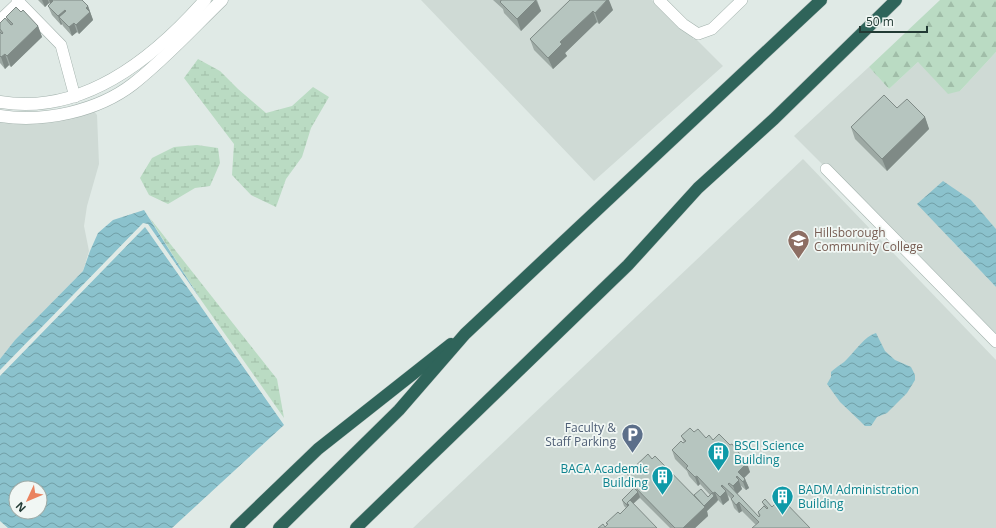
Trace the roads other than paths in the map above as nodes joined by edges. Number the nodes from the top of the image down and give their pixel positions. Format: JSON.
{"nodes":[{"id":1,"x":205,"y":0,"type":"edge"},
{"id":2,"x":222,"y":0,"type":"edge"},
{"id":3,"x":660,"y":0,"type":"edge"},
{"id":4,"x":742,"y":0,"type":"edge"},
{"id":5,"x":821,"y":0,"type":"edge"},
{"id":6,"x":896,"y":0,"type":"edge"},
{"id":7,"x":18,"y":1,"type":"edge"},
{"id":8,"x":0,"y":20,"type":"edge"},
{"id":9,"x":75,"y":97,"type":"junction"},
{"id":10,"x":0,"y":102,"type":"edge"},
{"id":11,"x":72,"y":112,"type":"junction"},
{"id":12,"x":0,"y":116,"type":"edge"},
{"id":13,"x":826,"y":169,"type":"dead end"},
{"id":14,"x":465,"y":334,"type":"junction"},
{"id":15,"x":996,"y":342,"type":"edge"},
{"id":16,"x":236,"y":528,"type":"edge"},
{"id":17,"x":279,"y":528,"type":"edge"},
{"id":18,"x":356,"y":528,"type":"edge"}],
"edges":[{"from":1,"to":9,"type":"street"},
{"from":2,"to":11,"type":"street"},
{"from":3,"to":4,"type":"street"},
{"from":5,"to":14,"type":"highway"},
{"from":6,"to":18,"type":"highway"},
{"from":7,"to":8,"type":"street"},
{"from":7,"to":9,"type":"street"},
{"from":9,"to":10,"type":"street"},
{"from":9,"to":11,"type":"street"},
{"from":11,"to":12,"type":"street"},
{"from":13,"to":15,"type":"street"},
{"from":14,"to":16,"type":"highway"},
{"from":14,"to":17,"type":"highway"}]}
